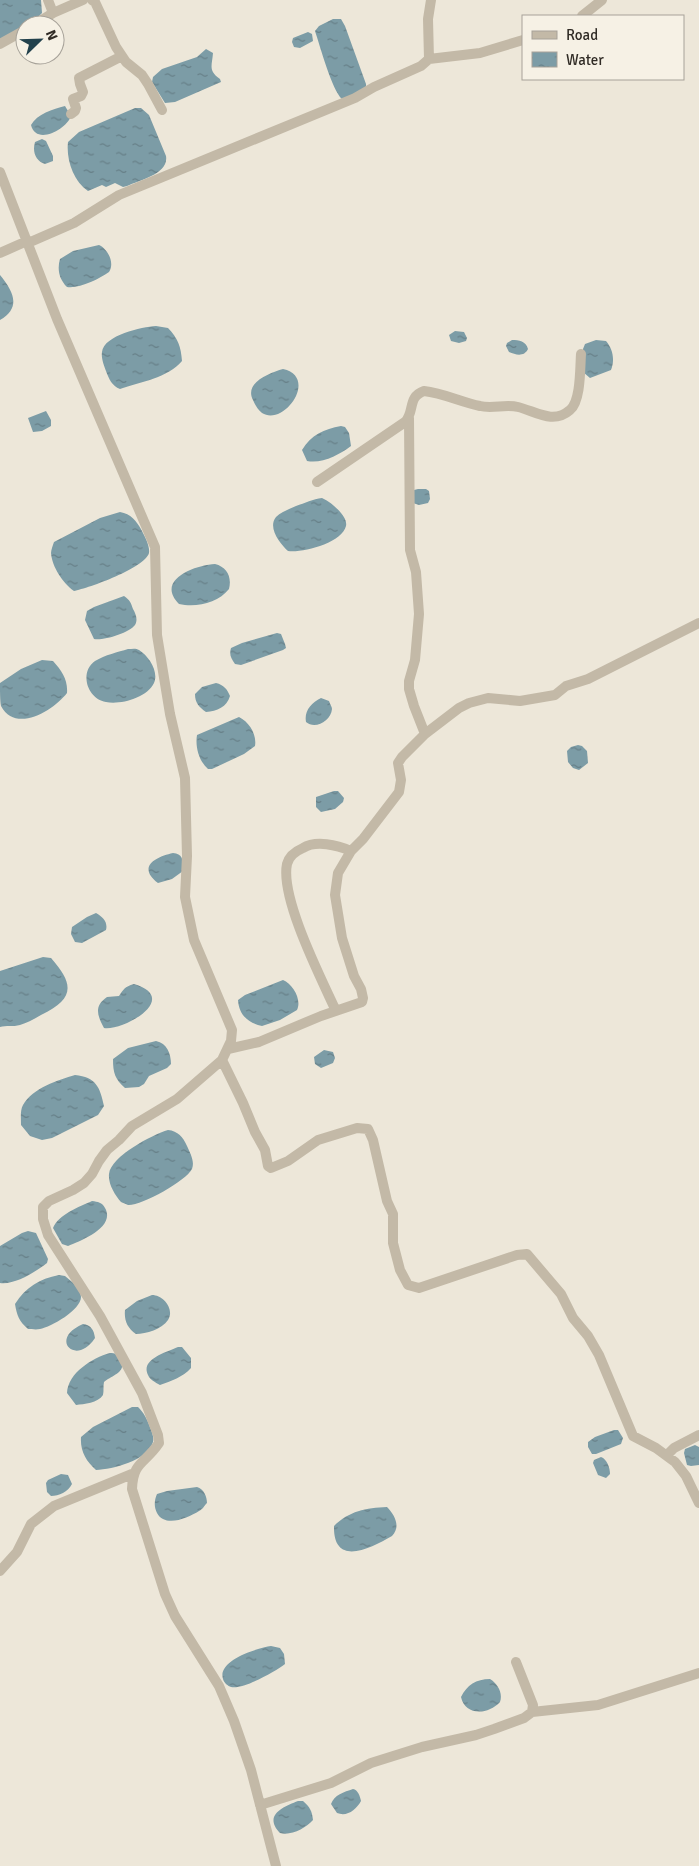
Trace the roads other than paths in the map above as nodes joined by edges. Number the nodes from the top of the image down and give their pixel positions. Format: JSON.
{"nodes":[{"id":1,"x":48,"y":0,"type":"edge"},
{"id":2,"x":83,"y":0,"type":"edge"},
{"id":3,"x":92,"y":0,"type":"edge"},
{"id":4,"x":431,"y":0,"type":"edge"},
{"id":5,"x":602,"y":0,"type":"edge"},
{"id":6,"x":53,"y":13,"type":"junction"},
{"id":7,"x":50,"y":15,"type":"edge"},
{"id":8,"x":583,"y":15,"type":"edge"},
{"id":9,"x":15,"y":36,"type":"edge"},
{"id":10,"x":522,"y":40,"type":"edge"},
{"id":11,"x":0,"y":44,"type":"edge"},
{"id":12,"x":122,"y":56,"type":"junction"},
{"id":13,"x":429,"y":59,"type":"junction"},
{"id":14,"x":162,"y":110,"type":"dead end"},
{"id":15,"x":71,"y":114,"type":"dead end"},
{"id":16,"x":0,"y":172,"type":"edge"},
{"id":17,"x":27,"y":242,"type":"junction"},
{"id":18,"x":0,"y":254,"type":"edge"},
{"id":19,"x":581,"y":354,"type":"dead end"},
{"id":20,"x":409,"y":418,"type":"junction"},
{"id":21,"x":317,"y":482,"type":"dead end"},
{"id":22,"x":699,"y":623,"type":"edge"},
{"id":23,"x":425,"y":734,"type":"junction"},
{"id":24,"x":350,"y":851,"type":"junction"},
{"id":25,"x":336,"y":1012,"type":"junction"},
{"id":26,"x":228,"y":1049,"type":"junction"},
{"id":27,"x":222,"y":1060,"type":"junction"},
{"id":28,"x":699,"y":1434,"type":"edge"},
{"id":29,"x":667,"y":1455,"type":"junction"},
{"id":30,"x":132,"y":1474,"type":"junction"},
{"id":31,"x":699,"y":1503,"type":"edge"},
{"id":32,"x":0,"y":1571,"type":"edge"},
{"id":33,"x":516,"y":1662,"type":"dead end"},
{"id":34,"x":699,"y":1673,"type":"edge"},
{"id":35,"x":532,"y":1712,"type":"junction"},
{"id":36,"x":260,"y":1805,"type":"junction"},
{"id":37,"x":276,"y":1866,"type":"edge"}],
"edges":[{"from":1,"to":6,"type":"street"},
{"from":2,"to":6,"type":"street"},
{"from":3,"to":12,"type":"street"},
{"from":4,"to":13,"type":"street"},
{"from":5,"to":8,"type":"street"},
{"from":6,"to":7,"type":"street"},
{"from":9,"to":11,"type":"street"},
{"from":10,"to":13,"type":"street"},
{"from":12,"to":14,"type":"street"},
{"from":12,"to":15,"type":"street"},
{"from":13,"to":17,"type":"street"},
{"from":16,"to":17,"type":"street"},
{"from":17,"to":18,"type":"street"},
{"from":17,"to":26,"type":"street"},
{"from":19,"to":20,"type":"street"},
{"from":20,"to":21,"type":"street"},
{"from":20,"to":23,"type":"street"},
{"from":22,"to":23,"type":"street"},
{"from":23,"to":24,"type":"street"},
{"from":24,"to":25,"type":"street"},
{"from":24,"to":25,"type":"street"},
{"from":25,"to":26,"type":"street"},
{"from":26,"to":27,"type":"street"},
{"from":27,"to":29,"type":"street"},
{"from":27,"to":30,"type":"street"},
{"from":28,"to":29,"type":"street"},
{"from":29,"to":31,"type":"street"},
{"from":30,"to":32,"type":"street"},
{"from":30,"to":36,"type":"street"},
{"from":33,"to":35,"type":"street"},
{"from":34,"to":35,"type":"street"},
{"from":35,"to":36,"type":"street"},
{"from":36,"to":37,"type":"street"}]}
